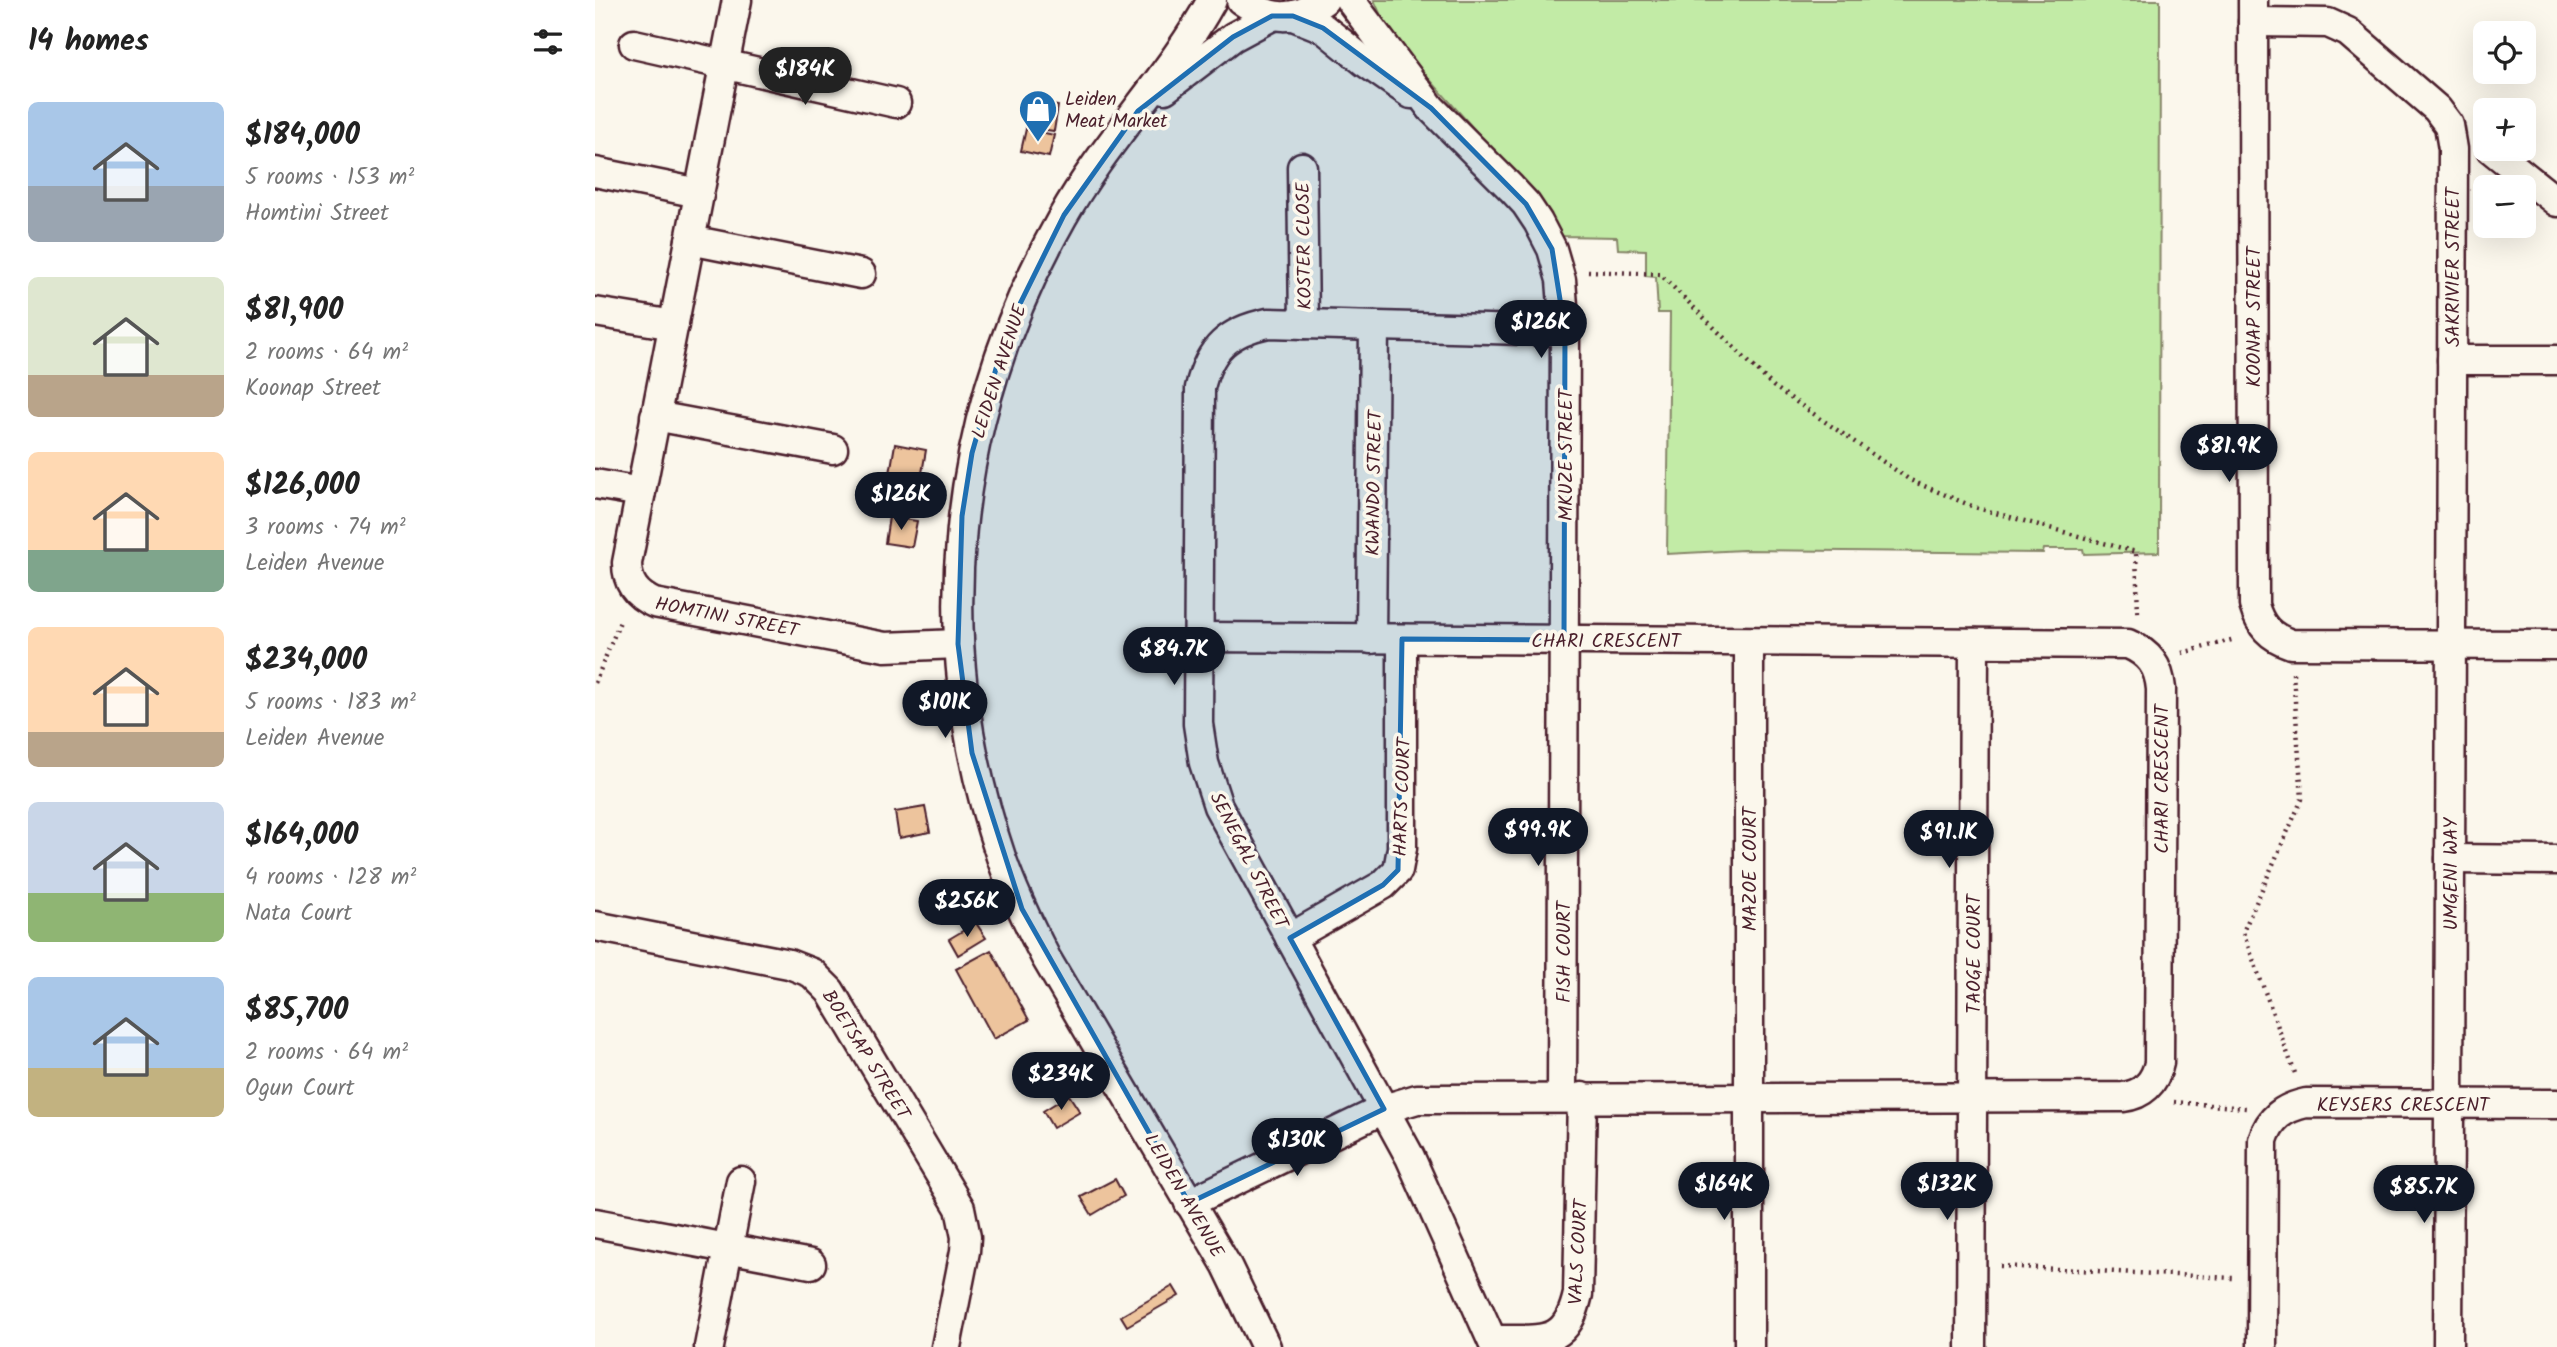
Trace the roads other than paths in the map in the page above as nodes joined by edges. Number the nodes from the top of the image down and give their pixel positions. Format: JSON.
{"nodes":[{"id":1,"x":737,"y":0,"type":"edge"},
{"id":2,"x":1212,"y":0,"type":"edge"},
{"id":3,"x":1241,"y":0,"type":"edge"},
{"id":4,"x":1324,"y":0,"type":"edge"},
{"id":5,"x":1350,"y":0,"type":"edge"},
{"id":6,"x":2253,"y":11,"type":"edge"},
{"id":7,"x":1283,"y":16,"type":"junction"},
{"id":8,"x":634,"y":44,"type":"dead end"},
{"id":9,"x":725,"y":64,"type":"junction"},
{"id":10,"x":896,"y":103,"type":"dead end"},
{"id":11,"x":1431,"y":108,"type":"junction"},
{"id":12,"x":1138,"y":111,"type":"junction"},
{"id":13,"x":2449,"y":125,"type":"junction"},
{"id":14,"x":2473,"y":138,"type":"edge"},
{"id":15,"x":2506,"y":161,"type":"edge"},
{"id":16,"x":1302,"y":167,"type":"dead end"},
{"id":17,"x":595,"y":172,"type":"edge"},
{"id":18,"x":699,"y":193,"type":"junction"},
{"id":19,"x":2557,"y":202,"type":"edge"},
{"id":20,"x":690,"y":240,"type":"junction"},
{"id":21,"x":861,"y":274,"type":"dead end"},
{"id":22,"x":595,"y":312,"type":"edge"},
{"id":23,"x":1304,"y":324,"type":"junction"},
{"id":24,"x":674,"y":325,"type":"junction"},
{"id":25,"x":1374,"y":326,"type":"junction"},
{"id":26,"x":1565,"y":331,"type":"junction"},
{"id":27,"x":2452,"y":360,"type":"junction"},
{"id":28,"x":2557,"y":360,"type":"edge"},
{"id":29,"x":655,"y":416,"type":"junction"},
{"id":30,"x":833,"y":449,"type":"dead end"},
{"id":31,"x":595,"y":484,"type":"edge"},
{"id":32,"x":641,"y":492,"type":"junction"},
{"id":33,"x":1199,"y":637,"type":"junction"},
{"id":34,"x":1371,"y":639,"type":"junction"},
{"id":35,"x":1402,"y":639,"type":"junction"},
{"id":36,"x":1564,"y":640,"type":"junction"},
{"id":37,"x":1749,"y":642,"type":"junction"},
{"id":38,"x":1974,"y":643,"type":"junction"},
{"id":39,"x":958,"y":644,"type":"junction"},
{"id":40,"x":2451,"y":644,"type":"junction"},
{"id":41,"x":2557,"y":645,"type":"edge"},
{"id":42,"x":2450,"y":859,"type":"junction"},
{"id":43,"x":2557,"y":860,"type":"edge"},
{"id":44,"x":595,"y":926,"type":"edge"},
{"id":45,"x":1290,"y":937,"type":"junction"},
{"id":46,"x":1572,"y":1097,"type":"junction"},
{"id":47,"x":1749,"y":1097,"type":"junction"},
{"id":48,"x":1972,"y":1097,"type":"junction"},
{"id":49,"x":2449,"y":1104,"type":"junction"},
{"id":50,"x":2557,"y":1104,"type":"edge"},
{"id":51,"x":1384,"y":1109,"type":"junction"},
{"id":52,"x":741,"y":1181,"type":"dead end"},
{"id":53,"x":1189,"y":1203,"type":"junction"},
{"id":54,"x":595,"y":1223,"type":"edge"},
{"id":55,"x":728,"y":1248,"type":"junction"},
{"id":56,"x":811,"y":1264,"type":"dead end"},
{"id":57,"x":1494,"y":1343,"type":"edge"},
{"id":58,"x":709,"y":1347,"type":"edge"},
{"id":59,"x":946,"y":1347,"type":"edge"},
{"id":60,"x":1266,"y":1347,"type":"edge"},
{"id":61,"x":1749,"y":1347,"type":"edge"},
{"id":62,"x":1971,"y":1347,"type":"edge"},
{"id":63,"x":2262,"y":1347,"type":"edge"},
{"id":64,"x":2448,"y":1347,"type":"edge"}],
"edges":[{"from":1,"to":9,"type":"street","name":"HOMTINI STREET"},
{"from":2,"to":12,"type":"street","name":"LEIDEN AVENUE"},
{"from":3,"to":7,"type":"street","name":"MKUZE STREET"},
{"from":4,"to":7,"type":"street","name":"LEIDEN AVENUE"},
{"from":5,"to":11,"type":"street","name":"MKUZE STREET"},
{"from":6,"to":13,"type":"street"},
{"from":6,"to":40,"type":"street","name":"KOONAP STREET"},
{"from":7,"to":11,"type":"street","name":"MKUZE STREET"},
{"from":7,"to":12,"type":"street","name":"LEIDEN AVENUE"},
{"from":8,"to":9,"type":"street"},
{"from":9,"to":10,"type":"street"},
{"from":9,"to":18,"type":"street","name":"HOMTINI STREET"},
{"from":11,"to":26,"type":"street","name":"MKUZE STREET"},
{"from":12,"to":39,"type":"street","name":"LEIDEN AVENUE"},
{"from":13,"to":14,"type":"street"},
{"from":13,"to":27,"type":"street","name":"SAKRIVIER STREET"},
{"from":15,"to":19,"type":"street"},
{"from":16,"to":23,"type":"street","name":"KOSTER CLOSE"},
{"from":17,"to":18,"type":"street"},
{"from":18,"to":20,"type":"street","name":"HOMTINI STREET"},
{"from":20,"to":21,"type":"street"},
{"from":20,"to":24,"type":"street","name":"HOMTINI STREET"},
{"from":22,"to":24,"type":"street"},
{"from":23,"to":25,"type":"street","name":"SENEGAL STREET"},
{"from":23,"to":33,"type":"street","name":"SENEGAL STREET"},
{"from":24,"to":29,"type":"street","name":"HOMTINI STREET"},
{"from":25,"to":26,"type":"street","name":"SENEGAL STREET"},
{"from":25,"to":34,"type":"street","name":"KWANDO STREET"},
{"from":26,"to":36,"type":"street","name":"MKUZE STREET"},
{"from":27,"to":28,"type":"street"},
{"from":27,"to":40,"type":"street","name":"SAKRIVIER STREET"},
{"from":29,"to":30,"type":"street"},
{"from":29,"to":32,"type":"street","name":"HOMTINI STREET"},
{"from":31,"to":32,"type":"street"},
{"from":32,"to":39,"type":"street","name":"HOMTINI STREET"},
{"from":33,"to":34,"type":"street","name":"CHARI CRESCENT"},
{"from":33,"to":45,"type":"street","name":"SENEGAL STREET"},
{"from":34,"to":35,"type":"street","name":"CHARI CRESCENT"},
{"from":35,"to":36,"type":"street","name":"CHARI CRESCENT"},
{"from":35,"to":45,"type":"street","name":"HARTS COURT"},
{"from":36,"to":37,"type":"street","name":"CHARI CRESCENT"},
{"from":36,"to":46,"type":"street","name":"FISH COURT"},
{"from":37,"to":38,"type":"street","name":"CHARI CRESCENT"},
{"from":37,"to":47,"type":"street","name":"MAZOE COURT"},
{"from":38,"to":48,"type":"street","name":"TAOGE COURT"},
{"from":38,"to":48,"type":"street","name":"CHARI CRESCENT"},
{"from":39,"to":53,"type":"street","name":"LEIDEN AVENUE"},
{"from":40,"to":41,"type":"street"},
{"from":40,"to":42,"type":"street","name":"UMGENI WAY"},
{"from":42,"to":43,"type":"street"},
{"from":42,"to":49,"type":"street","name":"UMGENI WAY"},
{"from":44,"to":59,"type":"street","name":"BOETSAP STREET"},
{"from":45,"to":51,"type":"street","name":"SENEGAL STREET"},
{"from":46,"to":47,"type":"street"},
{"from":46,"to":51,"type":"street"},
{"from":46,"to":57,"type":"street","name":"VALS COURT"},
{"from":47,"to":48,"type":"street"},
{"from":47,"to":61,"type":"street","name":"MAZOE COURT"},
{"from":48,"to":62,"type":"street","name":"TAOGE COURT"},
{"from":49,"to":50,"type":"street","name":"KEYSERS CRESCENT"},
{"from":49,"to":63,"type":"street","name":"KEYSERS CRESCENT"},
{"from":49,"to":64,"type":"street","name":"UMGENI WAY"},
{"from":51,"to":53,"type":"street"},
{"from":51,"to":57,"type":"street","name":"SENEGAL STREET"},
{"from":52,"to":55,"type":"street"},
{"from":53,"to":60,"type":"street","name":"LEIDEN AVENUE"},
{"from":54,"to":55,"type":"street"},
{"from":55,"to":56,"type":"street"},
{"from":55,"to":58,"type":"street"}]}
